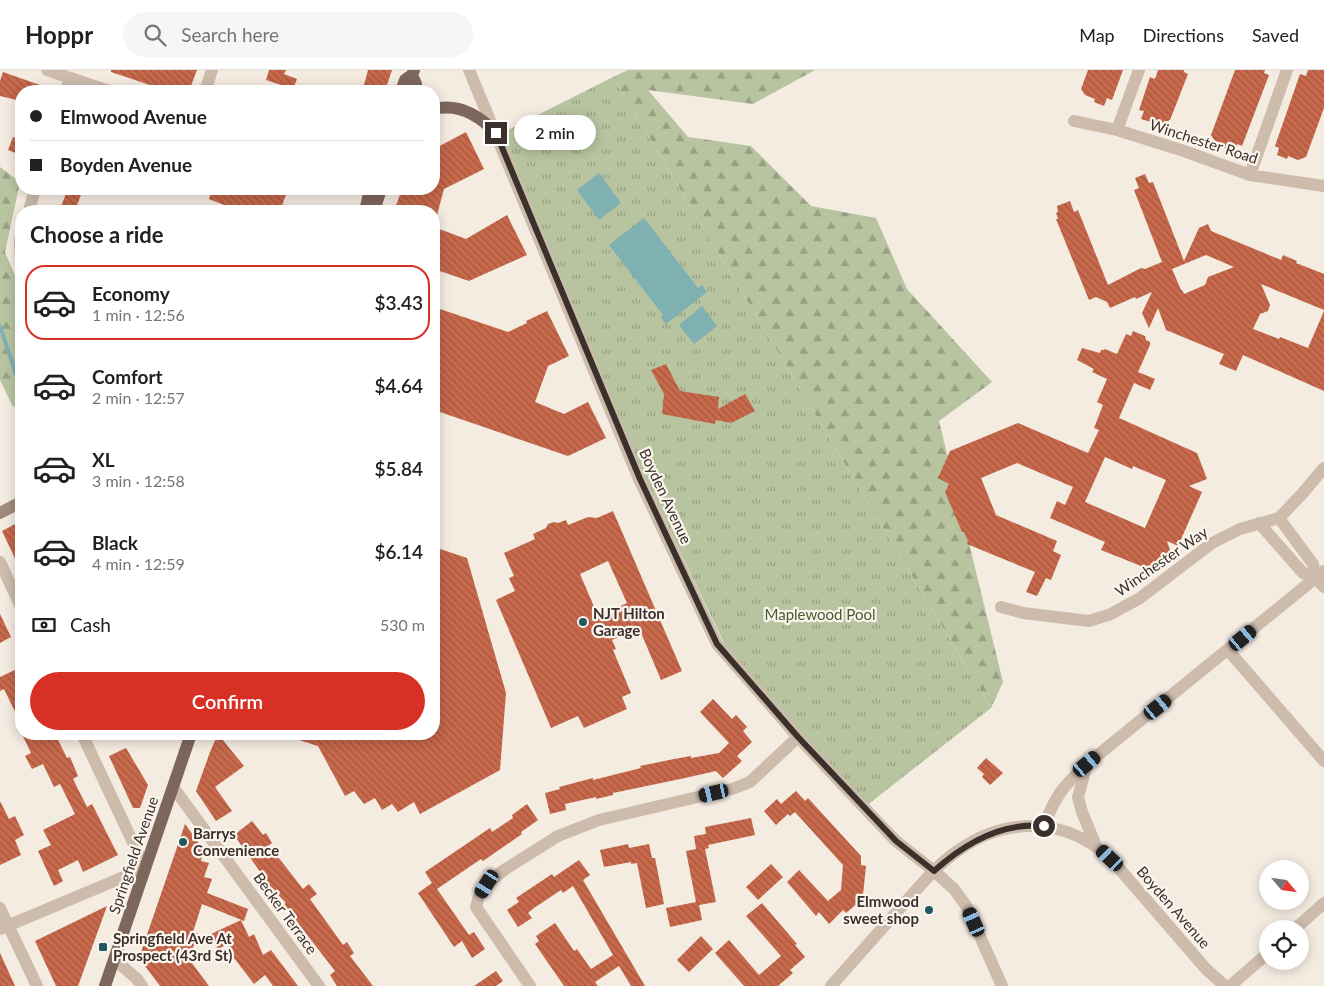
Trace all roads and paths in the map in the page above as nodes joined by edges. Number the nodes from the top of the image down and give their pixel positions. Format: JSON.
{"nodes":[{"id":1,"x":47,"y":70,"type":"edge"},
{"id":2,"x":212,"y":70,"type":"edge"},
{"id":3,"x":469,"y":70,"type":"edge"},
{"id":4,"x":1139,"y":70,"type":"edge"},
{"id":5,"x":1287,"y":70,"type":"edge"},
{"id":6,"x":413,"y":72,"type":"edge"},
{"id":7,"x":70,"y":78,"type":"junction"},
{"id":8,"x":68,"y":85,"type":"edge"},
{"id":9,"x":91,"y":85,"type":"edge"},
{"id":10,"x":207,"y":85,"type":"edge"},
{"id":11,"x":403,"y":85,"type":"edge"},
{"id":12,"x":416,"y":85,"type":"edge"},
{"id":13,"x":440,"y":109,"type":"edge"},
{"id":14,"x":1074,"y":121,"type":"dead end"},
{"id":15,"x":1117,"y":130,"type":"junction"},
{"id":16,"x":496,"y":133,"type":"junction"},
{"id":17,"x":1250,"y":175,"type":"junction"},
{"id":18,"x":1324,"y":186,"type":"edge"},
{"id":19,"x":1324,"y":468,"type":"edge"},
{"id":20,"x":15,"y":505,"type":"edge"},
{"id":21,"x":0,"y":513,"type":"edge"},
{"id":22,"x":1279,"y":518,"type":"junction"},
{"id":23,"x":1259,"y":522,"type":"junction"},
{"id":24,"x":0,"y":562,"type":"edge"},
{"id":25,"x":1321,"y":579,"type":"edge"},
{"id":26,"x":15,"y":593,"type":"edge"},
{"id":27,"x":1001,"y":607,"type":"dead end"},
{"id":28,"x":1228,"y":650,"type":"junction"},
{"id":29,"x":798,"y":737,"type":"junction"},
{"id":30,"x":85,"y":740,"type":"edge"},
{"id":31,"x":189,"y":740,"type":"edge"},
{"id":32,"x":1324,"y":762,"type":"edge"},
{"id":33,"x":1087,"y":764,"type":"junction"},
{"id":34,"x":173,"y":787,"type":"junction"},
{"id":35,"x":1044,"y":826,"type":"junction"},
{"id":36,"x":1096,"y":846,"type":"junction"},
{"id":37,"x":145,"y":868,"type":"junction"},
{"id":38,"x":934,"y":871,"type":"junction"},
{"id":39,"x":1324,"y":903,"type":"edge"},
{"id":40,"x":0,"y":908,"type":"edge"},
{"id":41,"x":1305,"y":920,"type":"edge"},
{"id":42,"x":4,"y":927,"type":"edge"},
{"id":43,"x":114,"y":960,"type":"junction"},
{"id":44,"x":1259,"y":961,"type":"edge"},
{"id":45,"x":36,"y":986,"type":"edge"},
{"id":46,"x":104,"y":986,"type":"edge"},
{"id":47,"x":142,"y":986,"type":"edge"},
{"id":48,"x":319,"y":986,"type":"edge"},
{"id":49,"x":530,"y":986,"type":"edge"},
{"id":50,"x":831,"y":986,"type":"edge"},
{"id":51,"x":1002,"y":986,"type":"edge"},
{"id":52,"x":1225,"y":986,"type":"edge"},
{"id":53,"x":1230,"y":986,"type":"edge"}],
"edges":[{"from":1,"to":7,"type":"street"},
{"from":2,"to":10,"type":"street"},
{"from":3,"to":16,"type":"street","name":"Boyden Avenue"},
{"from":4,"to":15,"type":"street"},
{"from":5,"to":17,"type":"street"},
{"from":6,"to":11,"type":"main road"},
{"from":6,"to":12,"type":"main road"},
{"from":7,"to":8,"type":"street"},
{"from":7,"to":9,"type":"street"},
{"from":13,"to":16,"type":"main road"},
{"from":14,"to":15,"type":"street","name":"Winchester Road"},
{"from":15,"to":17,"type":"street","name":"Winchester Road"},
{"from":16,"to":29,"type":"street","name":"Boyden Avenue"},
{"from":17,"to":18,"type":"street","name":"Winchester Road"},
{"from":19,"to":22,"type":"street"},
{"from":20,"to":21,"type":"main road"},
{"from":22,"to":23,"type":"street","name":"Winchester Way"},
{"from":22,"to":25,"type":"street"},
{"from":23,"to":25,"type":"street"},
{"from":23,"to":27,"type":"street","name":"Winchester Way"},
{"from":24,"to":26,"type":"street"},
{"from":25,"to":28,"type":"street"},
{"from":28,"to":32,"type":"street"},
{"from":28,"to":33,"type":"street"},
{"from":29,"to":38,"type":"street","name":"Boyden Avenue"},
{"from":29,"to":49,"type":"street"},
{"from":30,"to":37,"type":"street"},
{"from":31,"to":34,"type":"main road","name":"Springfield Avenue"},
{"from":33,"to":35,"type":"street"},
{"from":33,"to":36,"type":"street"},
{"from":34,"to":37,"type":"main road","name":"Springfield Avenue"},
{"from":34,"to":48,"type":"street","name":"Becker Terrace"},
{"from":35,"to":36,"type":"street","name":"Boyden Avenue"},
{"from":35,"to":38,"type":"street","name":"Boyden Avenue"},
{"from":36,"to":52,"type":"street","name":"Boyden Avenue"},
{"from":37,"to":42,"type":"street"},
{"from":37,"to":43,"type":"main road","name":"Springfield Avenue"},
{"from":38,"to":50,"type":"street","name":"Boyden Avenue"},
{"from":38,"to":51,"type":"street","name":"Boyden Avenue"},
{"from":39,"to":41,"type":"street"},
{"from":40,"to":42,"type":"street"},
{"from":42,"to":45,"type":"street"},
{"from":43,"to":46,"type":"main road","name":"Springfield Avenue"},
{"from":43,"to":47,"type":"street"},
{"from":44,"to":53,"type":"street"}]}
